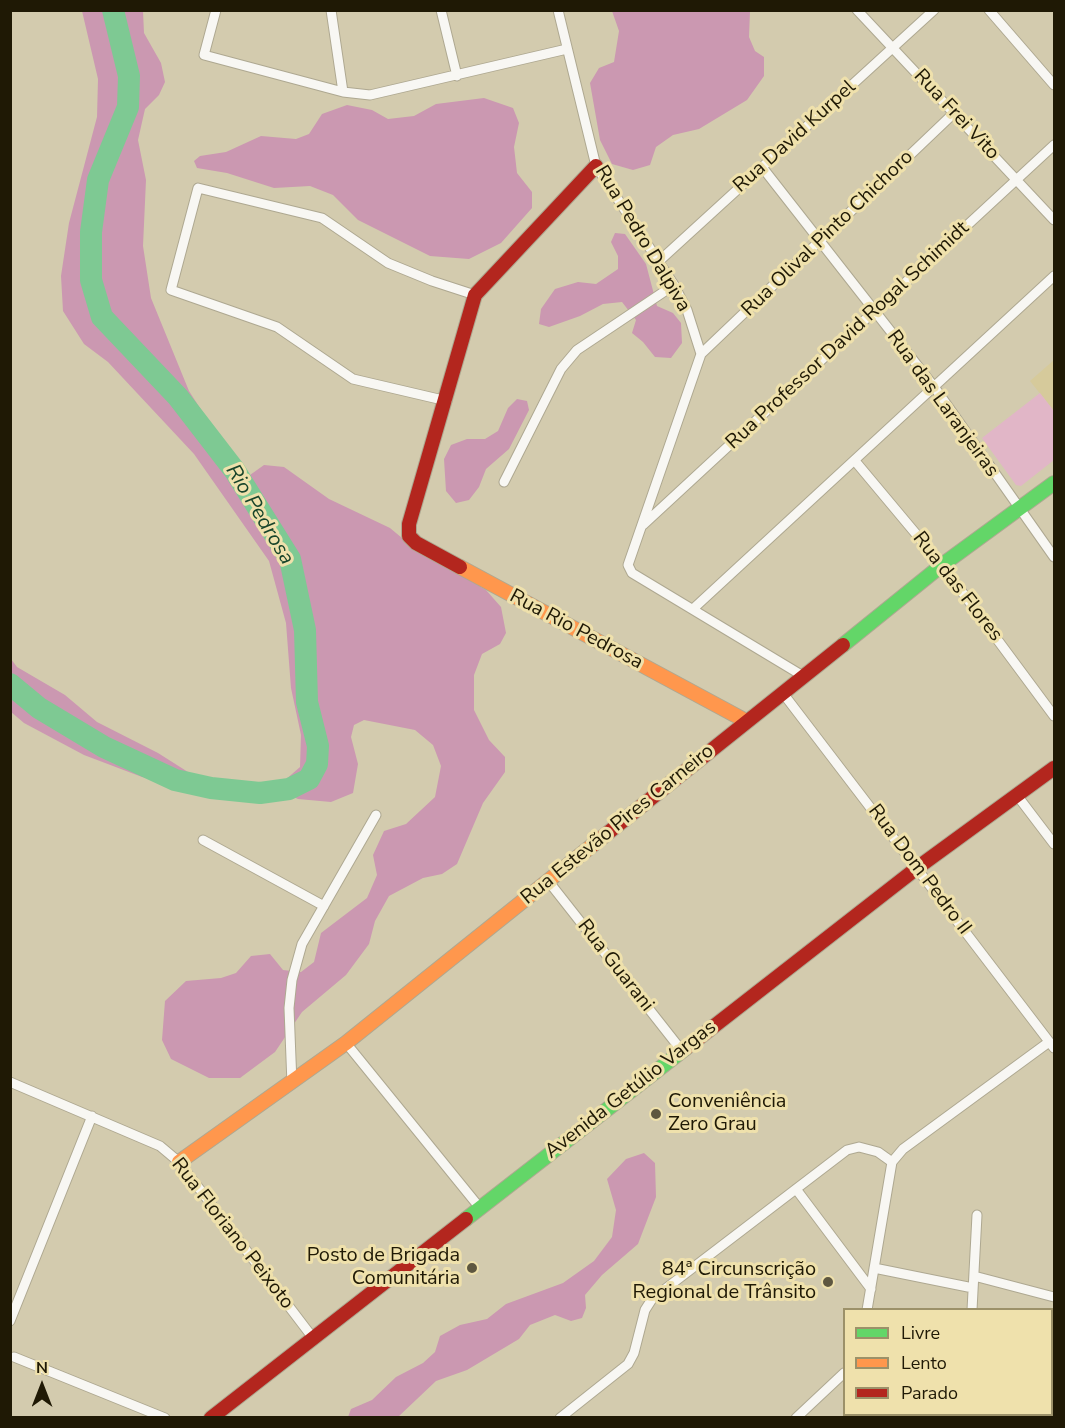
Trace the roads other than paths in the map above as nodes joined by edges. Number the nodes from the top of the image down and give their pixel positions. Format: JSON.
{"nodes":[{"id":1,"x":216,"y":10,"type":"edge"},
{"id":2,"x":331,"y":10,"type":"edge"},
{"id":3,"x":441,"y":10,"type":"edge"},
{"id":4,"x":558,"y":10,"type":"edge"},
{"id":5,"x":857,"y":10,"type":"edge"},
{"id":6,"x":934,"y":10,"type":"edge"},
{"id":7,"x":989,"y":10,"type":"edge"},
{"id":8,"x":892,"y":48,"type":"junction"},
{"id":9,"x":567,"y":49,"type":"junction"},
{"id":10,"x":457,"y":76,"type":"junction"},
{"id":11,"x":1054,"y":86,"type":"edge"},
{"id":12,"x":343,"y":92,"type":"junction"},
{"id":13,"x":954,"y":113,"type":"junction"},
{"id":14,"x":1054,"y":145,"type":"edge"},
{"id":15,"x":596,"y":166,"type":"junction"},
{"id":16,"x":762,"y":167,"type":"junction"},
{"id":17,"x":1016,"y":180,"type":"junction"},
{"id":18,"x":1054,"y":220,"type":"edge"},
{"id":19,"x":820,"y":242,"type":"junction"},
{"id":20,"x":657,"y":263,"type":"junction"},
{"id":21,"x":1054,"y":276,"type":"edge"},
{"id":22,"x":674,"y":285,"type":"junction"},
{"id":23,"x":476,"y":295,"type":"junction"},
{"id":24,"x":875,"y":312,"type":"junction"},
{"id":25,"x":701,"y":354,"type":"junction"},
{"id":26,"x":935,"y":388,"type":"junction"},
{"id":27,"x":447,"y":401,"type":"junction"},
{"id":28,"x":855,"y":461,"type":"junction"},
{"id":29,"x":504,"y":482,"type":"dead end"},
{"id":30,"x":1054,"y":483,"type":"edge"},
{"id":31,"x":1018,"y":510,"type":"junction"},
{"id":32,"x":641,"y":526,"type":"junction"},
{"id":33,"x":1054,"y":557,"type":"edge"},
{"id":34,"x":942,"y":565,"type":"junction"},
{"id":35,"x":694,"y":608,"type":"junction"},
{"id":36,"x":803,"y":676,"type":"junction"},
{"id":37,"x":782,"y":692,"type":"junction"},
{"id":38,"x":1054,"y":716,"type":"edge"},
{"id":39,"x":746,"y":720,"type":"junction"},
{"id":40,"x":1054,"y":768,"type":"edge"},
{"id":41,"x":1016,"y":794,"type":"junction"},
{"id":42,"x":376,"y":815,"type":"dead end"},
{"id":43,"x":203,"y":840,"type":"dead end"},
{"id":44,"x":1054,"y":844,"type":"edge"},
{"id":45,"x":917,"y":867,"type":"junction"},
{"id":46,"x":549,"y":882,"type":"junction"},
{"id":47,"x":324,"y":906,"type":"junction"},
{"id":48,"x":346,"y":1043,"type":"junction"},
{"id":49,"x":1052,"y":1045,"type":"edge"},
{"id":50,"x":682,"y":1051,"type":"junction"},
{"id":51,"x":10,"y":1082,"type":"edge"},
{"id":52,"x":292,"y":1084,"type":"junction"},
{"id":53,"x":92,"y":1116,"type":"junction"},
{"id":54,"x":179,"y":1162,"type":"junction"},
{"id":55,"x":892,"y":1162,"type":"junction"},
{"id":56,"x":796,"y":1189,"type":"junction"},
{"id":57,"x":480,"y":1208,"type":"junction"},
{"id":58,"x":977,"y":1215,"type":"dead end"},
{"id":59,"x":874,"y":1268,"type":"junction"},
{"id":60,"x":974,"y":1276,"type":"junction"},
{"id":61,"x":973,"y":1288,"type":"junction"},
{"id":62,"x":871,"y":1289,"type":"junction"},
{"id":63,"x":1054,"y":1297,"type":"edge"},
{"id":64,"x":867,"y":1308,"type":"edge"},
{"id":65,"x":972,"y":1308,"type":"edge"},
{"id":66,"x":10,"y":1321,"type":"edge"},
{"id":67,"x":313,"y":1338,"type":"junction"},
{"id":68,"x":10,"y":1347,"type":"edge"},
{"id":69,"x":12,"y":1360,"type":"edge"},
{"id":70,"x":843,"y":1374,"type":"edge"},
{"id":71,"x":165,"y":1418,"type":"edge"},
{"id":72,"x":211,"y":1418,"type":"edge"},
{"id":73,"x":560,"y":1418,"type":"edge"},
{"id":74,"x":796,"y":1418,"type":"edge"}],
"edges":[{"from":1,"to":12,"type":"street"},
{"from":2,"to":12,"type":"street"},
{"from":3,"to":10,"type":"street"},
{"from":4,"to":9,"type":"street","name":"Rua Pedro Dalpiva"},
{"from":5,"to":8,"type":"street","name":"Rua Frei Vito"},
{"from":6,"to":8,"type":"street","name":"Rua David Kurpel"},
{"from":7,"to":11,"type":"street"},
{"from":8,"to":13,"type":"street","name":"Rua Frei Vito"},
{"from":8,"to":16,"type":"street","name":"Rua David Kurpel"},
{"from":9,"to":10,"type":"street"},
{"from":9,"to":15,"type":"street","name":"Rua Pedro Dalpiva"},
{"from":10,"to":12,"type":"street"},
{"from":13,"to":17,"type":"street","name":"Rua Frei Vito"},
{"from":13,"to":19,"type":"street","name":"Rua Olival Pinto Chichoro"},
{"from":14,"to":17,"type":"street","name":"Rua Professor David Rogal Schimidt"},
{"from":15,"to":20,"type":"street","name":"Rua Pedro Dalpiva"},
{"from":15,"to":23,"type":"street"},
{"from":16,"to":19,"type":"street","name":"Rua das Laranjeiras"},
{"from":16,"to":20,"type":"street","name":"Rua David Kurpel"},
{"from":17,"to":18,"type":"street","name":"Rua Frei Vito"},
{"from":17,"to":24,"type":"street","name":"Rua Professor David Rogal Schimidt"},
{"from":19,"to":24,"type":"street","name":"Rua das Laranjeiras"},
{"from":19,"to":25,"type":"street","name":"Rua Olival Pinto Chichoro"},
{"from":20,"to":22,"type":"street","name":"Rua Pedro Dalpiva"},
{"from":21,"to":26,"type":"street"},
{"from":22,"to":25,"type":"street","name":"Rua Pedro Dalpiva"},
{"from":22,"to":29,"type":"street"},
{"from":23,"to":27,"type":"street"},
{"from":23,"to":27,"type":"street"},
{"from":24,"to":26,"type":"street","name":"Rua das Laranjeiras"},
{"from":24,"to":32,"type":"street","name":"Rua Professor David Rogal Schimidt"},
{"from":25,"to":32,"type":"street"},
{"from":26,"to":28,"type":"street"},
{"from":26,"to":31,"type":"street","name":"Rua das Laranjeiras"},
{"from":27,"to":39,"type":"street","name":"Rua Rio Pedrosa"},
{"from":28,"to":34,"type":"street","name":"Rua das Flores"},
{"from":28,"to":35,"type":"street"},
{"from":30,"to":31,"type":"street","name":"Rua Estevão Pires Carneiro"},
{"from":31,"to":33,"type":"street","name":"Rua das Laranjeiras"},
{"from":31,"to":34,"type":"street","name":"Rua Estevão Pires Carneiro"},
{"from":32,"to":35,"type":"street"},
{"from":34,"to":36,"type":"street","name":"Rua Estevão Pires Carneiro"},
{"from":34,"to":38,"type":"street","name":"Rua das Flores"},
{"from":35,"to":36,"type":"street"},
{"from":36,"to":37,"type":"street","name":"Rua Estevão Pires Carneiro"},
{"from":37,"to":39,"type":"street","name":"Rua Estevão Pires Carneiro"},
{"from":37,"to":45,"type":"street","name":"Rua Dom Pedro II"},
{"from":39,"to":46,"type":"street","name":"Rua Estevão Pires Carneiro"},
{"from":40,"to":41,"type":"street","name":"Avenida Getúlio Vargas"},
{"from":41,"to":44,"type":"street"},
{"from":41,"to":45,"type":"street","name":"Avenida Getúlio Vargas"},
{"from":42,"to":47,"type":"street"},
{"from":43,"to":47,"type":"street"},
{"from":45,"to":49,"type":"street","name":"Rua Dom Pedro II"},
{"from":45,"to":50,"type":"street","name":"Avenida Getúlio Vargas"},
{"from":46,"to":48,"type":"street","name":"Rua Estevão Pires Carneiro"},
{"from":46,"to":50,"type":"street","name":"Rua Guarani"},
{"from":47,"to":52,"type":"street"},
{"from":48,"to":52,"type":"street","name":"Rua Estevão Pires Carneiro"},
{"from":48,"to":57,"type":"street"},
{"from":49,"to":55,"type":"street"},
{"from":50,"to":57,"type":"street","name":"Avenida Getúlio Vargas"},
{"from":51,"to":53,"type":"street","name":"Rua Floriano Peixoto"},
{"from":52,"to":54,"type":"street","name":"Rua Estevão Pires Carneiro"},
{"from":53,"to":54,"type":"street","name":"Rua Floriano Peixoto"},
{"from":53,"to":66,"type":"street"},
{"from":54,"to":67,"type":"street","name":"Rua Floriano Peixoto"},
{"from":55,"to":56,"type":"street"},
{"from":55,"to":59,"type":"street"},
{"from":56,"to":62,"type":"street"},
{"from":56,"to":73,"type":"street"},
{"from":57,"to":67,"type":"street","name":"Avenida Getúlio Vargas"},
{"from":58,"to":60,"type":"street"},
{"from":59,"to":61,"type":"street"},
{"from":59,"to":62,"type":"street"},
{"from":60,"to":61,"type":"street"},
{"from":60,"to":63,"type":"street"},
{"from":61,"to":65,"type":"street"},
{"from":62,"to":64,"type":"street"},
{"from":67,"to":72,"type":"street","name":"Avenida Getúlio Vargas"},
{"from":68,"to":69,"type":"street"},
{"from":69,"to":71,"type":"street"},
{"from":70,"to":74,"type":"street"}]}
